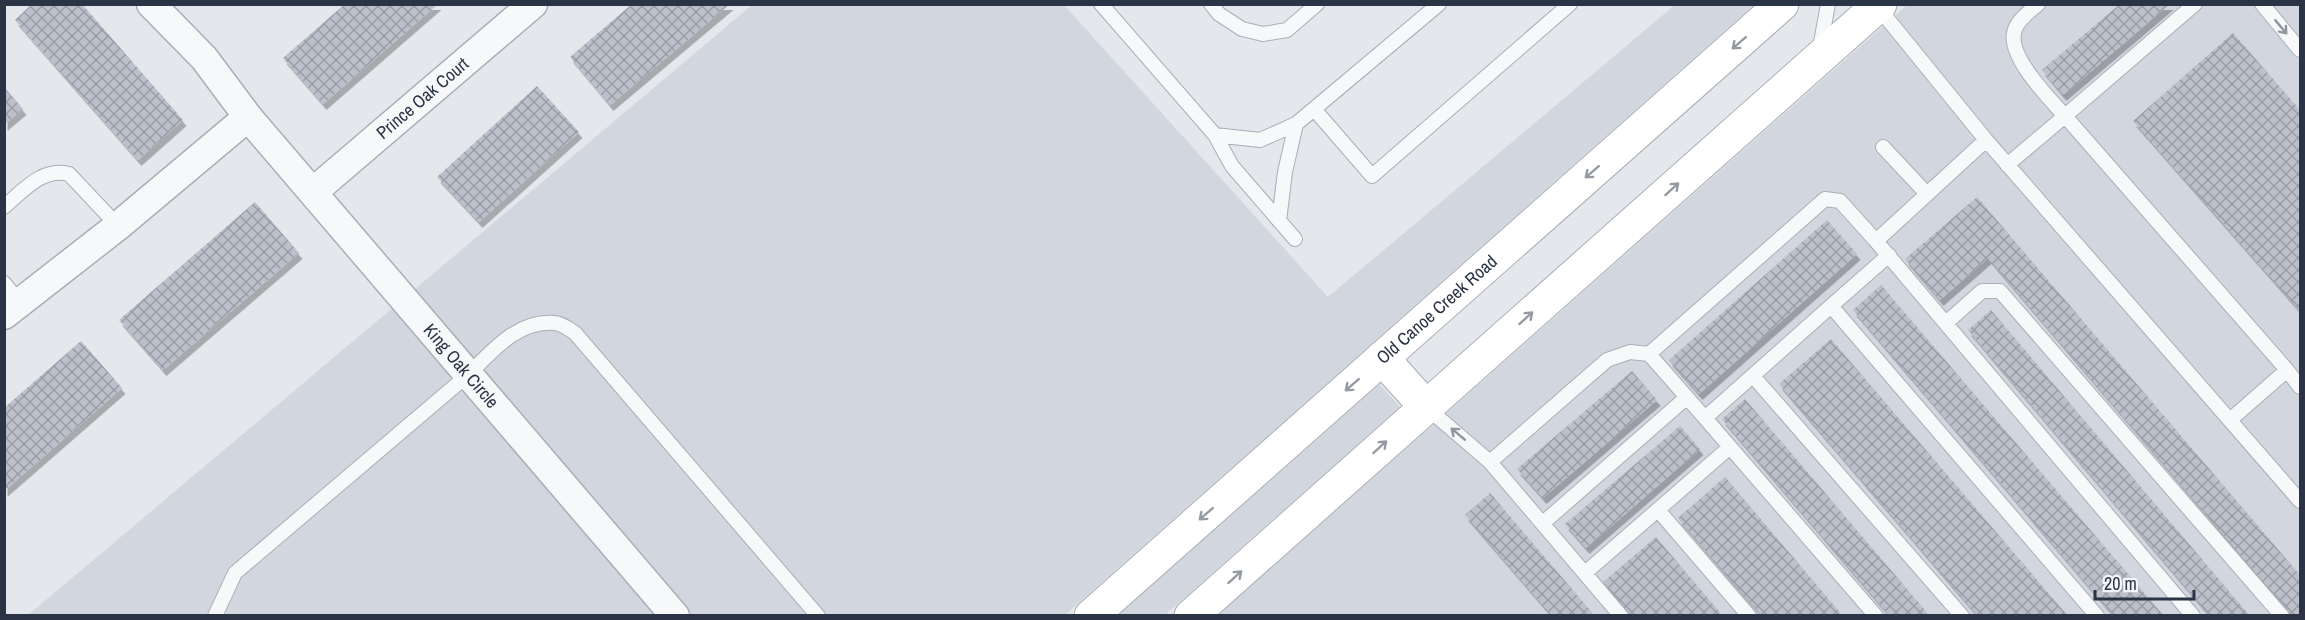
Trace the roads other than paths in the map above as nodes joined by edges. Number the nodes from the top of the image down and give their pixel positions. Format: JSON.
{"nodes":[{"id":1,"x":151,"y":4,"type":"edge"},
{"id":2,"x":532,"y":4,"type":"edge"},
{"id":3,"x":1101,"y":4,"type":"edge"},
{"id":4,"x":1211,"y":4,"type":"edge"},
{"id":5,"x":1317,"y":4,"type":"edge"},
{"id":6,"x":1438,"y":4,"type":"edge"},
{"id":7,"x":1570,"y":4,"type":"edge"},
{"id":8,"x":1782,"y":4,"type":"edge"},
{"id":9,"x":1828,"y":4,"type":"edge"},
{"id":10,"x":2038,"y":4,"type":"edge"},
{"id":11,"x":2195,"y":4,"type":"edge"},
{"id":12,"x":2262,"y":4,"type":"edge"},
{"id":13,"x":1878,"y":5,"type":"edge"},
{"id":14,"x":2301,"y":50,"type":"edge"},
{"id":15,"x":1818,"y":59,"type":"junction"},
{"id":16,"x":1314,"y":109,"type":"junction"},
{"id":17,"x":2065,"y":116,"type":"junction"},
{"id":18,"x":248,"y":117,"type":"junction"},
{"id":19,"x":1296,"y":124,"type":"junction"},
{"id":20,"x":1215,"y":135,"type":"junction"},
{"id":21,"x":1986,"y":140,"type":"junction"},
{"id":22,"x":1883,"y":147,"type":"dead end"},
{"id":23,"x":2007,"y":165,"type":"junction"},
{"id":24,"x":313,"y":192,"type":"junction"},
{"id":25,"x":1927,"y":194,"type":"junction"},
{"id":26,"x":4,"y":207,"type":"edge"},
{"id":27,"x":1280,"y":221,"type":"junction"},
{"id":28,"x":118,"y":226,"type":"junction"},
{"id":29,"x":1295,"y":239,"type":"dead end"},
{"id":30,"x":1876,"y":241,"type":"junction"},
{"id":31,"x":1889,"y":255,"type":"junction"},
{"id":32,"x":10,"y":300,"type":"edge"},
{"id":33,"x":1831,"y":306,"type":"junction"},
{"id":34,"x":1946,"y":323,"type":"junction"},
{"id":35,"x":1649,"y":354,"type":"junction"},
{"id":36,"x":1382,"y":358,"type":"junction"},
{"id":37,"x":2287,"y":370,"type":"junction"},
{"id":38,"x":468,"y":374,"type":"junction"},
{"id":39,"x":1753,"y":376,"type":"junction"},
{"id":40,"x":2301,"y":387,"type":"edge"},
{"id":41,"x":1686,"y":398,"type":"junction"},
{"id":42,"x":1426,"y":407,"type":"junction"},
{"id":43,"x":1705,"y":418,"type":"junction"},
{"id":44,"x":2230,"y":420,"type":"junction"},
{"id":45,"x":1730,"y":447,"type":"junction"},
{"id":46,"x":1490,"y":462,"type":"junction"},
{"id":47,"x":2301,"y":501,"type":"edge"},
{"id":48,"x":1658,"y":510,"type":"junction"},
{"id":49,"x":1543,"y":523,"type":"junction"},
{"id":50,"x":1585,"y":573,"type":"junction"},
{"id":51,"x":215,"y":615,"type":"edge"},
{"id":52,"x":675,"y":615,"type":"edge"},
{"id":53,"x":818,"y":615,"type":"edge"},
{"id":54,"x":1090,"y":615,"type":"edge"},
{"id":55,"x":1191,"y":615,"type":"edge"},
{"id":56,"x":1621,"y":615,"type":"edge"},
{"id":57,"x":1749,"y":615,"type":"edge"},
{"id":58,"x":1876,"y":615,"type":"edge"},
{"id":59,"x":1962,"y":615,"type":"edge"},
{"id":60,"x":2097,"y":615,"type":"edge"},
{"id":61,"x":2193,"y":615,"type":"edge"},
{"id":62,"x":2282,"y":615,"type":"edge"}],
"edges":[{"from":1,"to":18,"type":"street","name":"King Oak Circle"},
{"from":2,"to":24,"type":"street","name":"Prince Oak Court"},
{"from":3,"to":20,"type":"lane"},
{"from":4,"to":5,"type":"lane"},
{"from":6,"to":16,"type":"lane"},
{"from":7,"to":16,"type":"lane"},
{"from":8,"to":36,"type":"main road","name":"Old Canoe Creek Road","one_way":true},
{"from":9,"to":15,"type":"lane"},
{"from":10,"to":17,"type":"lane"},
{"from":11,"to":17,"type":"lane"},
{"from":12,"to":14,"type":"lane","one_way":true},
{"from":13,"to":15,"type":"main road"},
{"from":13,"to":21,"type":"lane"},
{"from":42,"to":15,"type":"main road","one_way":true},
{"from":16,"to":19,"type":"lane"},
{"from":17,"to":23,"type":"lane"},
{"from":17,"to":37,"type":"lane"},
{"from":18,"to":24,"type":"street","name":"King Oak Circle"},
{"from":18,"to":28,"type":"street"},
{"from":19,"to":20,"type":"lane"},
{"from":19,"to":27,"type":"lane"},
{"from":20,"to":27,"type":"lane"},
{"from":21,"to":23,"type":"lane"},
{"from":21,"to":25,"type":"lane"},
{"from":22,"to":25,"type":"lane"},
{"from":23,"to":44,"type":"lane"},
{"from":24,"to":38,"type":"street","name":"King Oak Circle"},
{"from":25,"to":30,"type":"lane"},
{"from":26,"to":28,"type":"lane"},
{"from":27,"to":29,"type":"lane"},
{"from":28,"to":32,"type":"street"},
{"from":30,"to":31,"type":"lane"},
{"from":30,"to":35,"type":"lane"},
{"from":31,"to":33,"type":"lane"},
{"from":31,"to":34,"type":"lane"},
{"from":33,"to":39,"type":"lane"},
{"from":33,"to":60,"type":"lane"},
{"from":34,"to":61,"type":"lane"},
{"from":34,"to":62,"type":"lane"},
{"from":35,"to":41,"type":"lane"},
{"from":35,"to":46,"type":"lane"},
{"from":36,"to":42,"type":"main road"},
{"from":36,"to":54,"type":"main road","name":"Old Canoe Creek Road","one_way":true},
{"from":37,"to":40,"type":"lane"},
{"from":37,"to":44,"type":"lane"},
{"from":38,"to":51,"type":"lane"},
{"from":38,"to":52,"type":"street","name":"King Oak Circle"},
{"from":38,"to":53,"type":"lane"},
{"from":39,"to":43,"type":"lane"},
{"from":39,"to":59,"type":"lane"},
{"from":41,"to":43,"type":"lane"},
{"from":41,"to":49,"type":"lane"},
{"from":46,"to":42,"type":"lane","one_way":true},
{"from":55,"to":42,"type":"main road","one_way":true},
{"from":43,"to":45,"type":"lane"},
{"from":44,"to":47,"type":"lane"},
{"from":45,"to":48,"type":"lane"},
{"from":45,"to":58,"type":"lane"},
{"from":46,"to":49,"type":"lane"},
{"from":48,"to":50,"type":"lane"},
{"from":48,"to":57,"type":"lane"},
{"from":49,"to":50,"type":"lane"},
{"from":50,"to":56,"type":"lane"}]}
